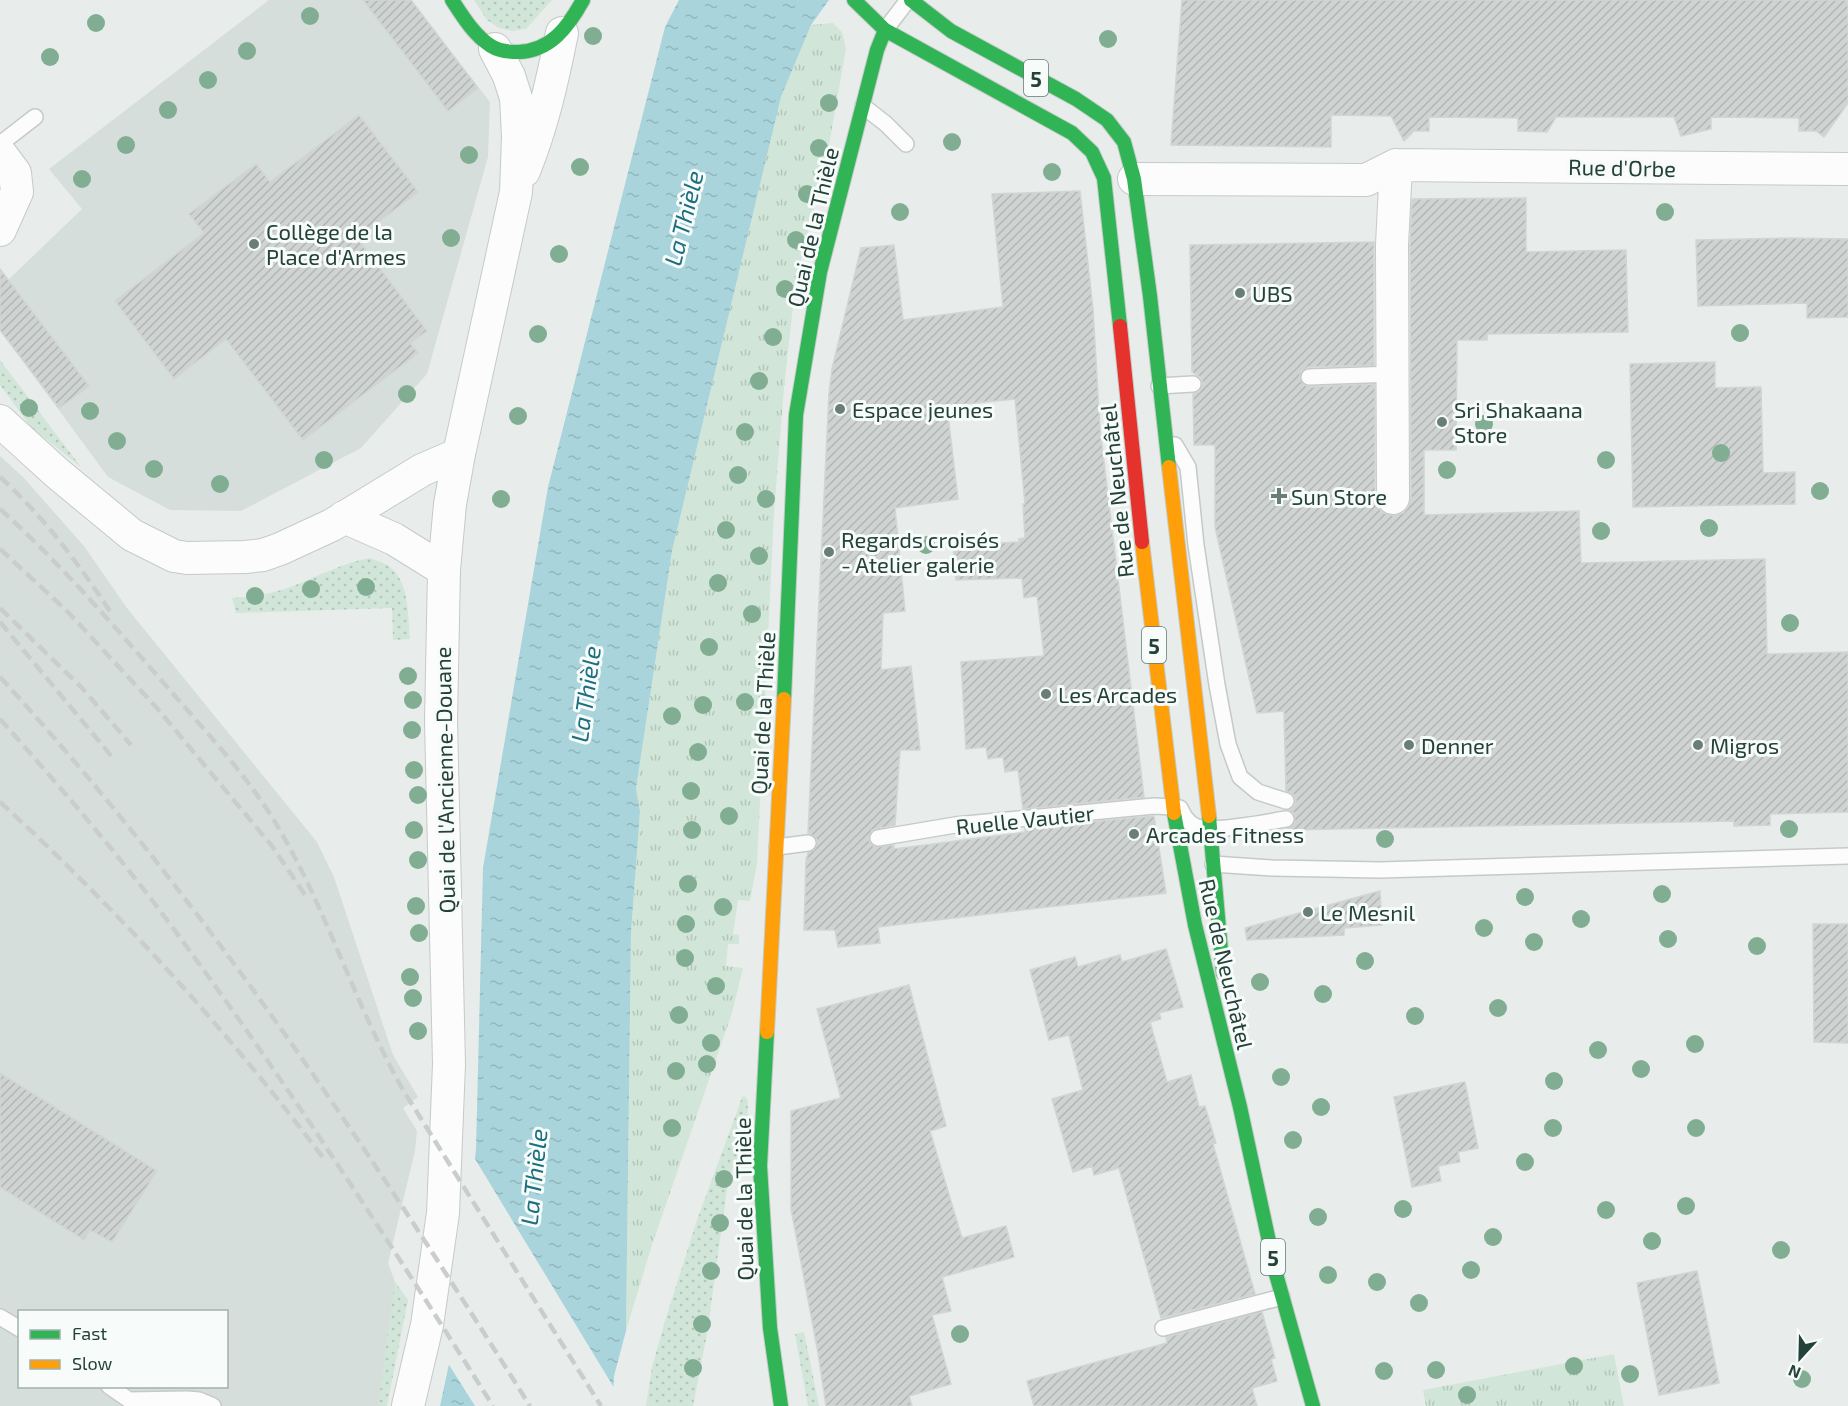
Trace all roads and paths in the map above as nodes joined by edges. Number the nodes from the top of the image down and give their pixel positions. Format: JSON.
{"nodes":[{"id":1,"x":452,"y":0,"type":"edge"},
{"id":2,"x":583,"y":0,"type":"edge"},
{"id":3,"x":854,"y":0,"type":"edge"},
{"id":4,"x":910,"y":0,"type":"edge"},
{"id":5,"x":885,"y":30,"type":"junction"},
{"id":6,"x":562,"y":33,"type":"junction"},
{"id":7,"x":495,"y":49,"type":"junction"},
{"id":8,"x":863,"y":106,"type":"junction"},
{"id":9,"x":35,"y":117,"type":"dead end"},
{"id":10,"x":0,"y":144,"type":"edge"},
{"id":11,"x":906,"y":144,"type":"dead end"},
{"id":12,"x":0,"y":153,"type":"edge"},
{"id":13,"x":1396,"y":165,"type":"junction"},
{"id":14,"x":1848,"y":170,"type":"edge"},
{"id":15,"x":1119,"y":178,"type":"junction"},
{"id":16,"x":516,"y":192,"type":"junction"},
{"id":17,"x":1,"y":226,"type":"edge"},
{"id":18,"x":1392,"y":374,"type":"junction"},
{"id":19,"x":1309,"y":377,"type":"dead end"},
{"id":20,"x":1193,"y":384,"type":"dead end"},
{"id":21,"x":1159,"y":386,"type":"junction"},
{"id":22,"x":0,"y":421,"type":"edge"},
{"id":23,"x":1165,"y":428,"type":"junction"},
{"id":24,"x":459,"y":454,"type":"junction"},
{"id":25,"x":1394,"y":498,"type":"dead end"},
{"id":26,"x":344,"y":518,"type":"junction"},
{"id":27,"x":444,"y":570,"type":"junction"},
{"id":28,"x":1286,"y":801,"type":"dead end"},
{"id":29,"x":1173,"y":805,"type":"junction"},
{"id":30,"x":1286,"y":819,"type":"dead end"},
{"id":31,"x":1210,"y":829,"type":"junction"},
{"id":32,"x":878,"y":838,"type":"dead end"},
{"id":33,"x":808,"y":843,"type":"dead end"},
{"id":34,"x":777,"y":847,"type":"junction"},
{"id":35,"x":1848,"y":856,"type":"edge"},
{"id":36,"x":1214,"y":864,"type":"junction"},
{"id":37,"x":1240,"y":1106,"type":"junction"},
{"id":38,"x":1282,"y":1296,"type":"junction"},
{"id":39,"x":0,"y":1317,"type":"edge"},
{"id":40,"x":18,"y":1328,"type":"edge"},
{"id":41,"x":1163,"y":1328,"type":"dead end"},
{"id":42,"x":111,"y":1388,"type":"edge"},
{"id":43,"x":213,"y":1406,"type":"edge"},
{"id":44,"x":408,"y":1406,"type":"edge"},
{"id":45,"x":781,"y":1406,"type":"edge"},
{"id":46,"x":1313,"y":1406,"type":"edge"}],
"edges":[{"from":1,"to":7,"type":"main road"},
{"from":2,"to":6,"type":"main road"},
{"from":3,"to":5,"type":"main road","name":"Rue de Neuchâtel","number":"5"},
{"from":4,"to":5,"type":"lane"},
{"from":4,"to":15,"type":"main road","name":"Rue de Neuchâtel","number":"5"},
{"from":5,"to":8,"type":"main road","name":"Quai de la Thièle"},
{"from":5,"to":15,"type":"main road","name":"Rue de Neuchâtel","number":"5"},
{"from":6,"to":7,"type":"main road"},
{"from":6,"to":16,"type":"street","name":"Quai de l'Ancienne-Douane"},
{"from":7,"to":16,"type":"street","name":"Quai de l'Ancienne-Douane"},
{"from":8,"to":11,"type":"lane"},
{"from":8,"to":34,"type":"main road","name":"Quai de la Thièle"},
{"from":9,"to":10,"type":"lane"},
{"from":12,"to":17,"type":"street"},
{"from":13,"to":14,"type":"street","name":"Rue d'Orbe"},
{"from":13,"to":15,"type":"street","name":"Rue d'Orbe"},
{"from":13,"to":18,"type":"street"},
{"from":15,"to":21,"type":"main road","name":"Rue de Neuchâtel","number":"5"},
{"from":15,"to":29,"type":"main road","name":"Rue de Neuchâtel","number":"5"},
{"from":16,"to":24,"type":"street","name":"Quai de l'Ancienne-Douane"},
{"from":18,"to":19,"type":"lane"},
{"from":18,"to":25,"type":"street"},
{"from":20,"to":21,"type":"lane"},
{"from":21,"to":23,"type":"main road","name":"Rue de Neuchâtel","number":"5"},
{"from":22,"to":26,"type":"street"},
{"from":23,"to":28,"type":"lane"},
{"from":23,"to":31,"type":"main road","name":"Rue de Neuchâtel","number":"5"},
{"from":24,"to":26,"type":"street"},
{"from":24,"to":27,"type":"street","name":"Quai de l'Ancienne-Douane"},
{"from":26,"to":27,"type":"street"},
{"from":27,"to":44,"type":"street","name":"Quai de l'Ancienne-Douane"},
{"from":29,"to":31,"type":"lane"},
{"from":29,"to":32,"type":"lane","name":"Ruelle Vautier"},
{"from":29,"to":36,"type":"lane"},
{"from":29,"to":37,"type":"main road","name":"Rue de Neuchâtel","number":"5"},
{"from":30,"to":31,"type":"lane"},
{"from":31,"to":36,"type":"main road","name":"Rue de Neuchâtel","number":"5"},
{"from":33,"to":34,"type":"lane"},
{"from":34,"to":45,"type":"main road","name":"Quai de la Thièle"},
{"from":35,"to":36,"type":"lane"},
{"from":36,"to":37,"type":"main road","name":"Rue de Neuchâtel","number":"5"},
{"from":37,"to":38,"type":"main road","name":"Rue de Neuchâtel","number":"5"},
{"from":38,"to":41,"type":"lane"},
{"from":38,"to":46,"type":"main road","name":"Rue de Neuchâtel","number":"5"},
{"from":39,"to":40,"type":"lane"},
{"from":42,"to":43,"type":"lane"}]}
